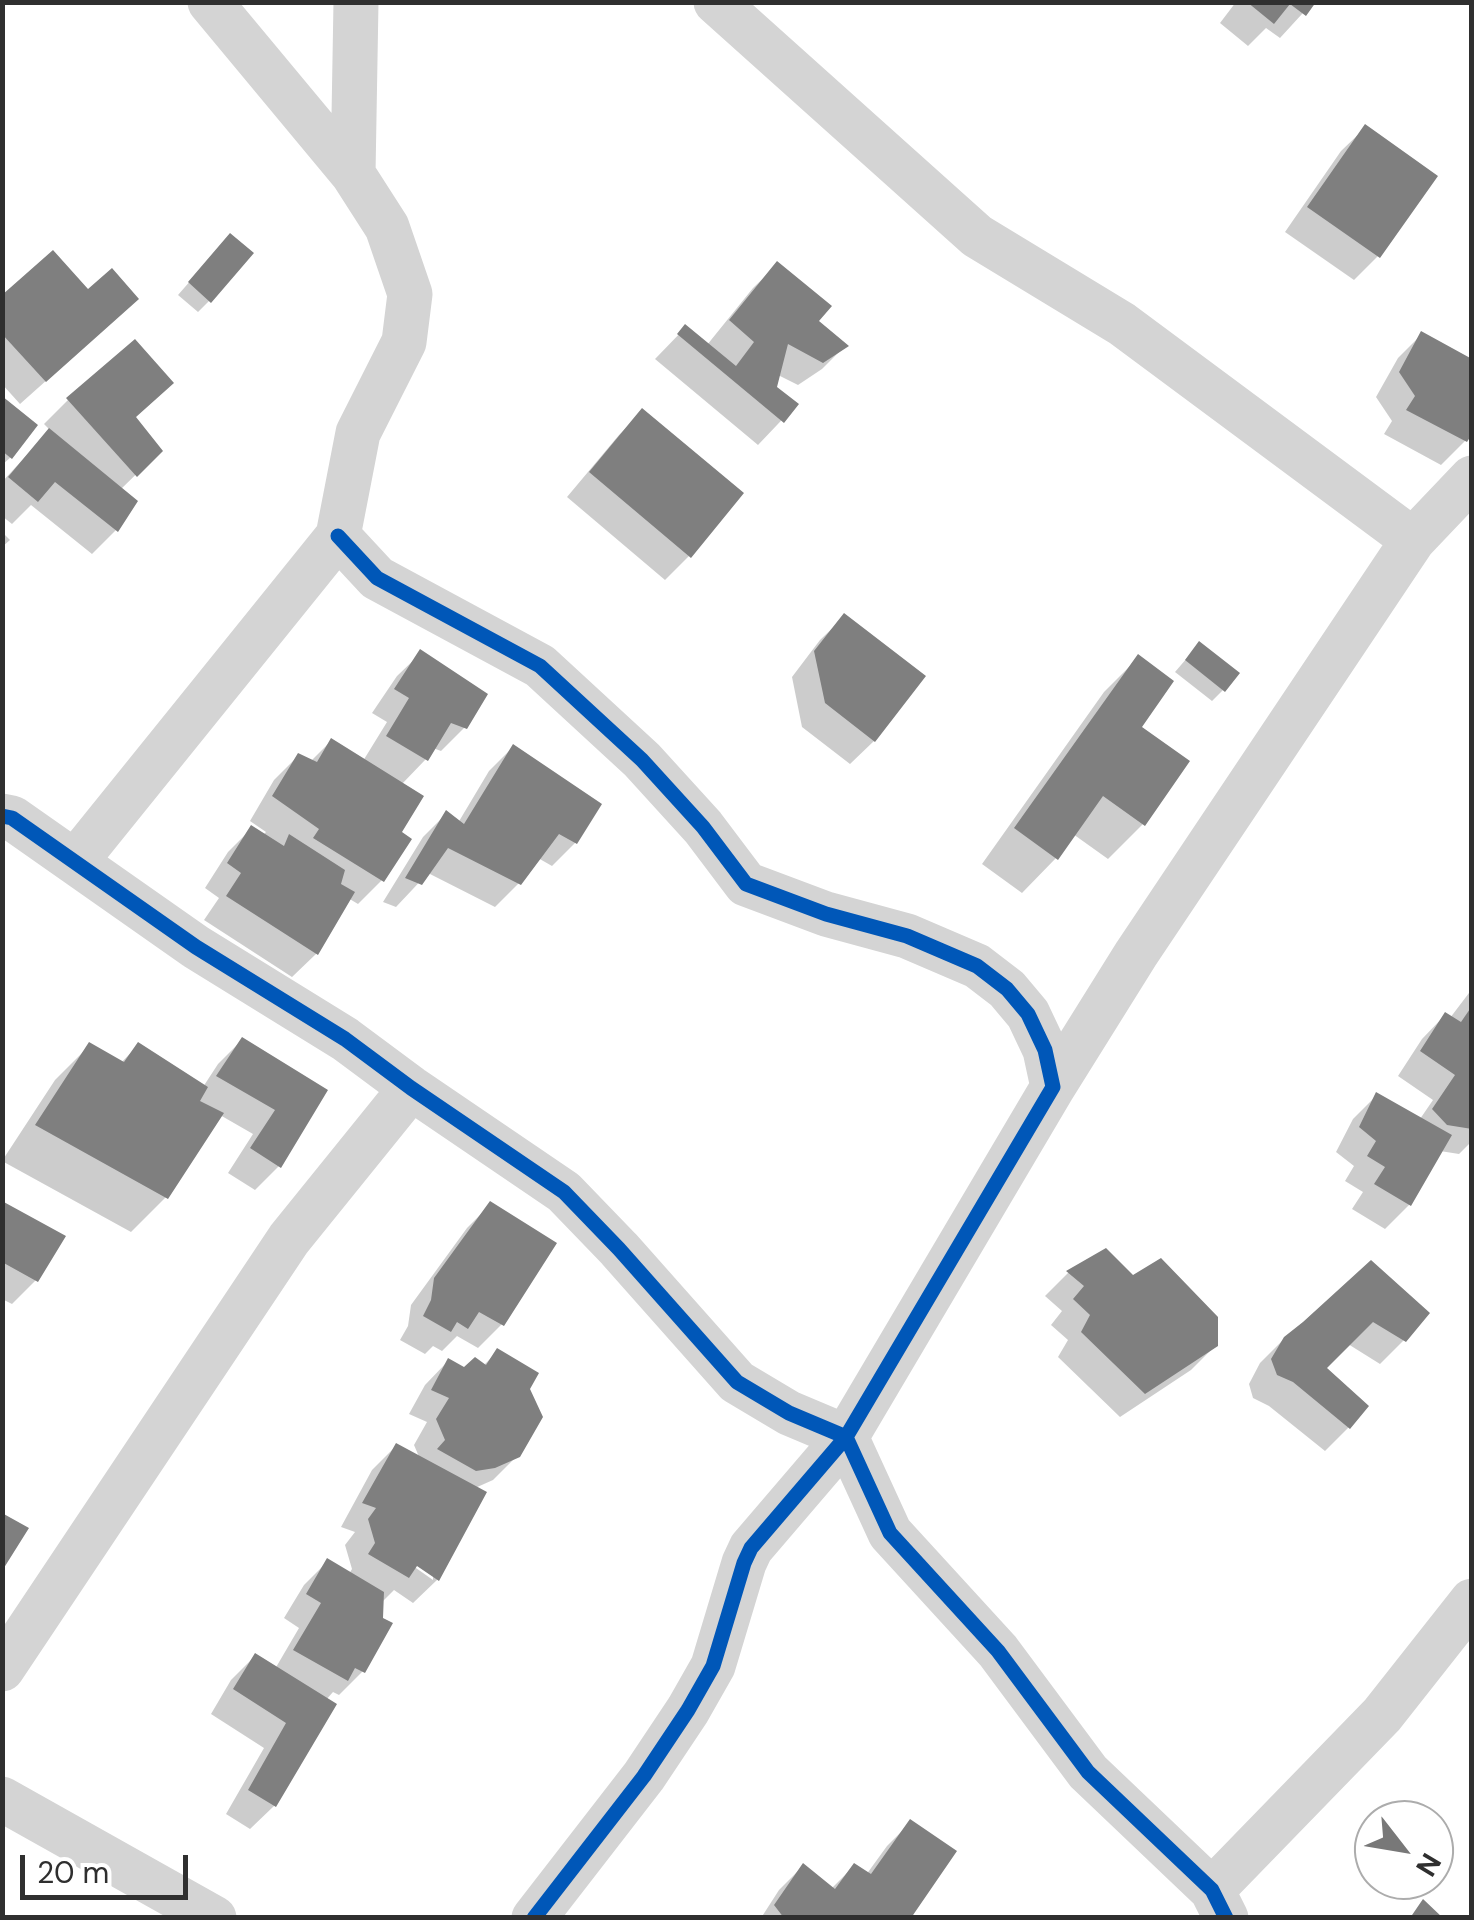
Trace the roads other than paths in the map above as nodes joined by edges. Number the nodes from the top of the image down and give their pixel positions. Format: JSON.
{"nodes":[{"id":1,"x":210,"y":2,"type":"edge"},
{"id":2,"x":356,"y":2,"type":"edge"},
{"id":3,"x":716,"y":2,"type":"edge"},
{"id":4,"x":353,"y":174,"type":"junction"},
{"id":5,"x":1472,"y":478,"type":"edge"},
{"id":6,"x":338,"y":536,"type":"junction"},
{"id":7,"x":1412,"y":540,"type":"junction"},
{"id":8,"x":6,"y":815,"type":"edge"},
{"id":9,"x":75,"y":862,"type":"junction"},
{"id":10,"x":1053,"y":1087,"type":"junction"},
{"id":11,"x":411,"y":1088,"type":"junction"},
{"id":12,"x":846,"y":1436,"type":"junction"},
{"id":13,"x":1472,"y":1601,"type":"edge"},
{"id":14,"x":2,"y":1669,"type":"edge"},
{"id":15,"x":2,"y":1799,"type":"edge"},
{"id":16,"x":1219,"y":1904,"type":"edge"},
{"id":17,"x":214,"y":1918,"type":"edge"},
{"id":18,"x":534,"y":1918,"type":"edge"}],
"edges":[{"from":1,"to":4,"type":"street"},
{"from":2,"to":4,"type":"street"},
{"from":3,"to":7,"type":"street"},
{"from":4,"to":6,"type":"street"},
{"from":5,"to":7,"type":"street"},
{"from":6,"to":9,"type":"street"},
{"from":6,"to":10,"type":"street"},
{"from":7,"to":10,"type":"street"},
{"from":8,"to":9,"type":"street"},
{"from":9,"to":11,"type":"street"},
{"from":10,"to":12,"type":"street"},
{"from":11,"to":12,"type":"street"},
{"from":11,"to":14,"type":"street"},
{"from":12,"to":16,"type":"street"},
{"from":12,"to":18,"type":"street"},
{"from":13,"to":16,"type":"street"},
{"from":15,"to":17,"type":"street"}]}
